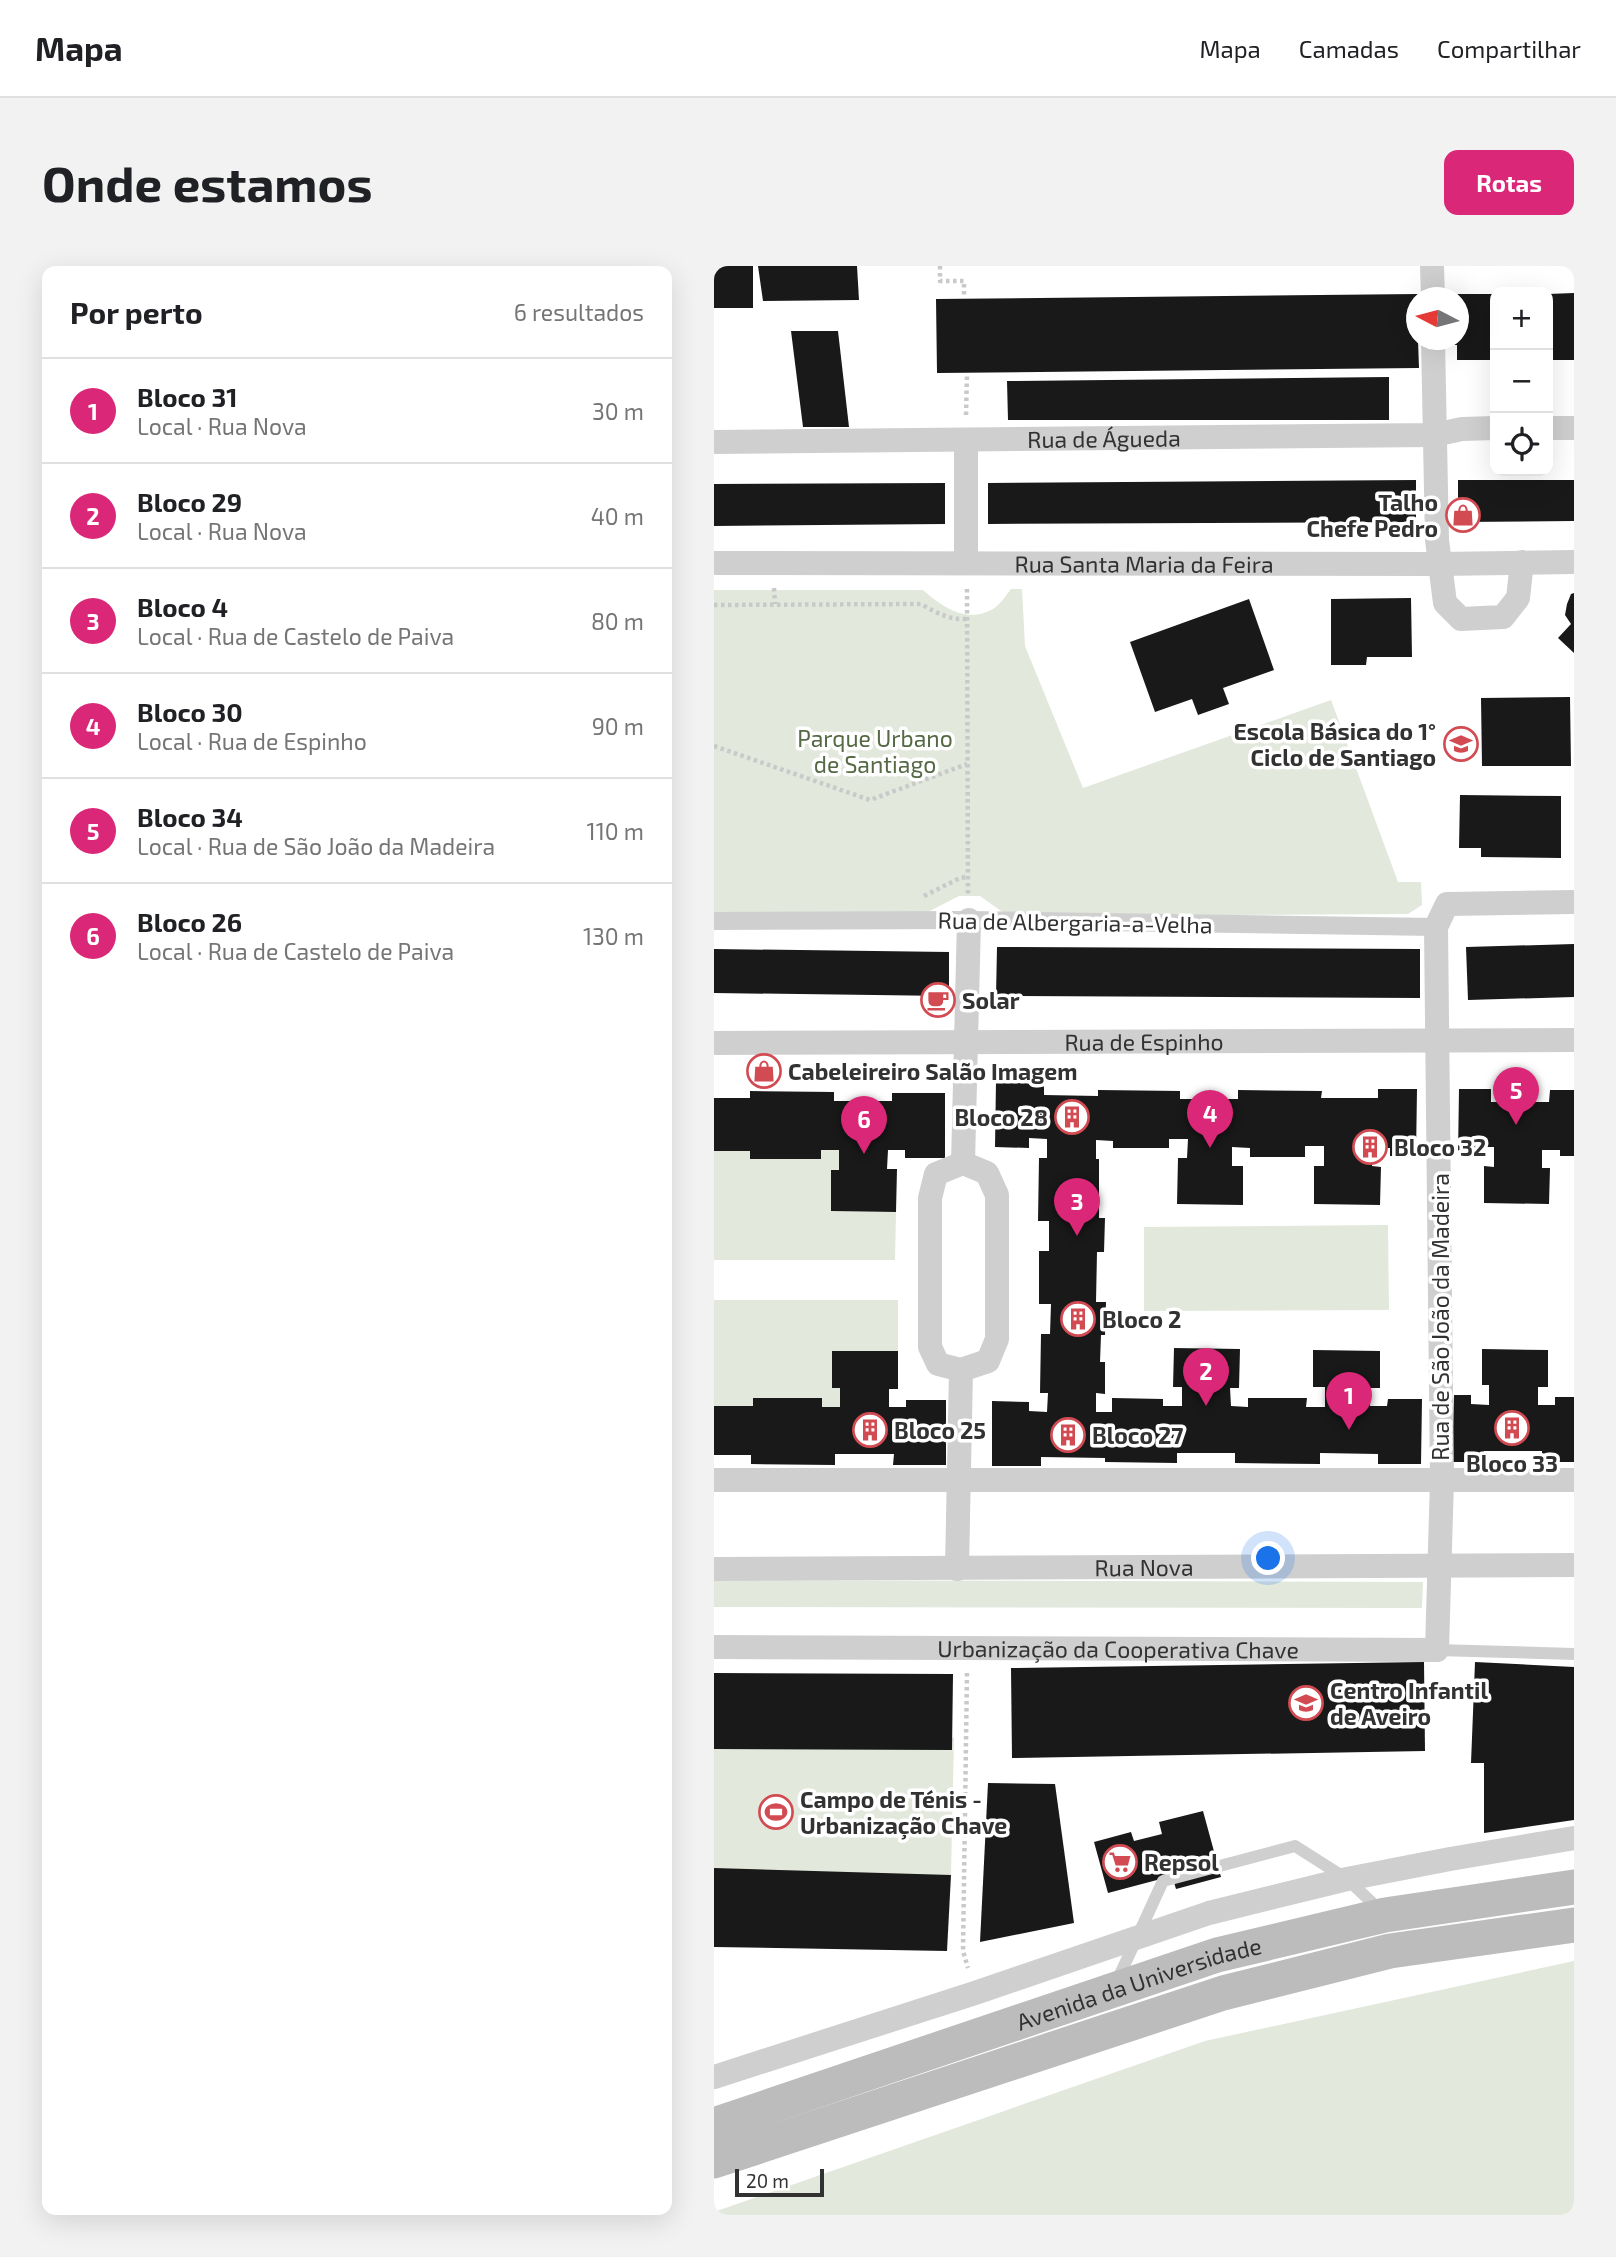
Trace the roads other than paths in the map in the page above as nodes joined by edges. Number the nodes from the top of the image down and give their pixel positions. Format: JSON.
{"nodes":[{"id":1,"x":1432,"y":266,"type":"edge"},
{"id":2,"x":1433,"y":287,"type":"edge"},
{"id":3,"x":1433,"y":350,"type":"edge"},
{"id":4,"x":1490,"y":428,"type":"edge"},
{"id":5,"x":1553,"y":428,"type":"edge"},
{"id":6,"x":1574,"y":428,"type":"edge"},
{"id":7,"x":1434,"y":435,"type":"junction"},
{"id":8,"x":966,"y":440,"type":"junction"},
{"id":9,"x":714,"y":442,"type":"edge"},
{"id":10,"x":1522,"y":562,"type":"junction"},
{"id":11,"x":1574,"y":562,"type":"edge"},
{"id":12,"x":714,"y":564,"type":"edge"},
{"id":13,"x":1440,"y":564,"type":"junction"},
{"id":14,"x":967,"y":574,"type":"junction"},
{"id":15,"x":1574,"y":902,"type":"edge"},
{"id":16,"x":968,"y":920,"type":"junction"},
{"id":17,"x":714,"y":921,"type":"edge"},
{"id":18,"x":1436,"y":927,"type":"junction"},
{"id":19,"x":966,"y":1040,"type":"junction"},
{"id":20,"x":1574,"y":1040,"type":"edge"},
{"id":21,"x":1438,"y":1041,"type":"junction"},
{"id":22,"x":714,"y":1043,"type":"edge"},
{"id":23,"x":962,"y":1163,"type":"junction"},
{"id":24,"x":961,"y":1370,"type":"junction"},
{"id":25,"x":714,"y":1480,"type":"edge"},
{"id":26,"x":959,"y":1480,"type":"junction"},
{"id":27,"x":1442,"y":1480,"type":"junction"},
{"id":28,"x":1574,"y":1480,"type":"edge"},
{"id":29,"x":1439,"y":1565,"type":"junction"},
{"id":30,"x":1574,"y":1565,"type":"edge"},
{"id":31,"x":714,"y":1569,"type":"edge"},
{"id":32,"x":957,"y":1569,"type":"junction"},
{"id":33,"x":714,"y":1647,"type":"edge"},
{"id":34,"x":1437,"y":1650,"type":"junction"},
{"id":35,"x":1574,"y":1654,"type":"edge"},
{"id":36,"x":1574,"y":1838,"type":"edge"},
{"id":37,"x":1347,"y":1879,"type":"junction"},
{"id":38,"x":1574,"y":1888,"type":"edge"},
{"id":39,"x":1385,"y":1915,"type":"junction"},
{"id":40,"x":1574,"y":1925,"type":"edge"},
{"id":41,"x":1138,"y":1937,"type":"junction"},
{"id":42,"x":1112,"y":1992,"type":"junction"},
{"id":43,"x":714,"y":2077,"type":"edge"},
{"id":44,"x":714,"y":2125,"type":"edge"},
{"id":45,"x":714,"y":2161,"type":"edge"}],
"edges":[{"from":1,"to":2,"type":"street"},
{"from":3,"to":7,"type":"street"},
{"from":4,"to":7,"type":"street","name":"Rua de Águeda"},
{"from":5,"to":6,"type":"street"},
{"from":7,"to":8,"type":"street","name":"Rua de Águeda"},
{"from":7,"to":13,"type":"street"},
{"from":8,"to":9,"type":"street","name":"Rua de Águeda"},
{"from":8,"to":14,"type":"street"},
{"from":10,"to":11,"type":"street","name":"Rua Santa Maria da Feira"},
{"from":10,"to":13,"type":"street","name":"Rua Santa Maria da Feira"},
{"from":10,"to":13,"type":"street"},
{"from":12,"to":14,"type":"street","name":"Rua Santa Maria da Feira"},
{"from":13,"to":14,"type":"street","name":"Rua Santa Maria da Feira"},
{"from":15,"to":18,"type":"street","name":"Rua de São João da Madeira"},
{"from":16,"to":17,"type":"street","name":"Rua de Albergaria-a-Velha"},
{"from":16,"to":18,"type":"street","name":"Rua de Albergaria-a-Velha"},
{"from":16,"to":19,"type":"street"},
{"from":18,"to":21,"type":"street","name":"Rua de São João da Madeira"},
{"from":19,"to":21,"type":"street","name":"Rua de Espinho"},
{"from":19,"to":22,"type":"street","name":"Rua de Espinho"},
{"from":19,"to":23,"type":"street"},
{"from":20,"to":21,"type":"street","name":"Rua de Espinho"},
{"from":21,"to":27,"type":"street","name":"Rua de São João da Madeira"},
{"from":23,"to":24,"type":"street"},
{"from":23,"to":24,"type":"street"},
{"from":24,"to":26,"type":"street"},
{"from":25,"to":26,"type":"street"},
{"from":26,"to":27,"type":"street"},
{"from":26,"to":32,"type":"street"},
{"from":27,"to":28,"type":"street"},
{"from":27,"to":29,"type":"street","name":"Rua de São João da Madeira"},
{"from":29,"to":30,"type":"street","name":"Rua Nova"},
{"from":29,"to":32,"type":"street","name":"Rua Nova"},
{"from":29,"to":34,"type":"street"},
{"from":31,"to":32,"type":"street","name":"Rua Nova"},
{"from":33,"to":34,"type":"street","name":"Urbanização da Cooperativa Chave"},
{"from":34,"to":35,"type":"lane"},
{"from":36,"to":37,"type":"street","name":"Avenida da Universidade"},
{"from":37,"to":39,"type":"lane"},
{"from":37,"to":41,"type":"street","name":"Avenida da Universidade"},
{"from":37,"to":41,"type":"lane"},
{"from":38,"to":39,"type":"main road","name":"Avenida da Universidade"},
{"from":39,"to":42,"type":"main road","name":"Avenida da Universidade"},
{"from":40,"to":45,"type":"main road","name":"Avenida da Universidade"},
{"from":41,"to":42,"type":"lane"},
{"from":41,"to":43,"type":"street","name":"Avenida da Universidade"},
{"from":42,"to":44,"type":"main road","name":"Avenida da Universidade"}]}
